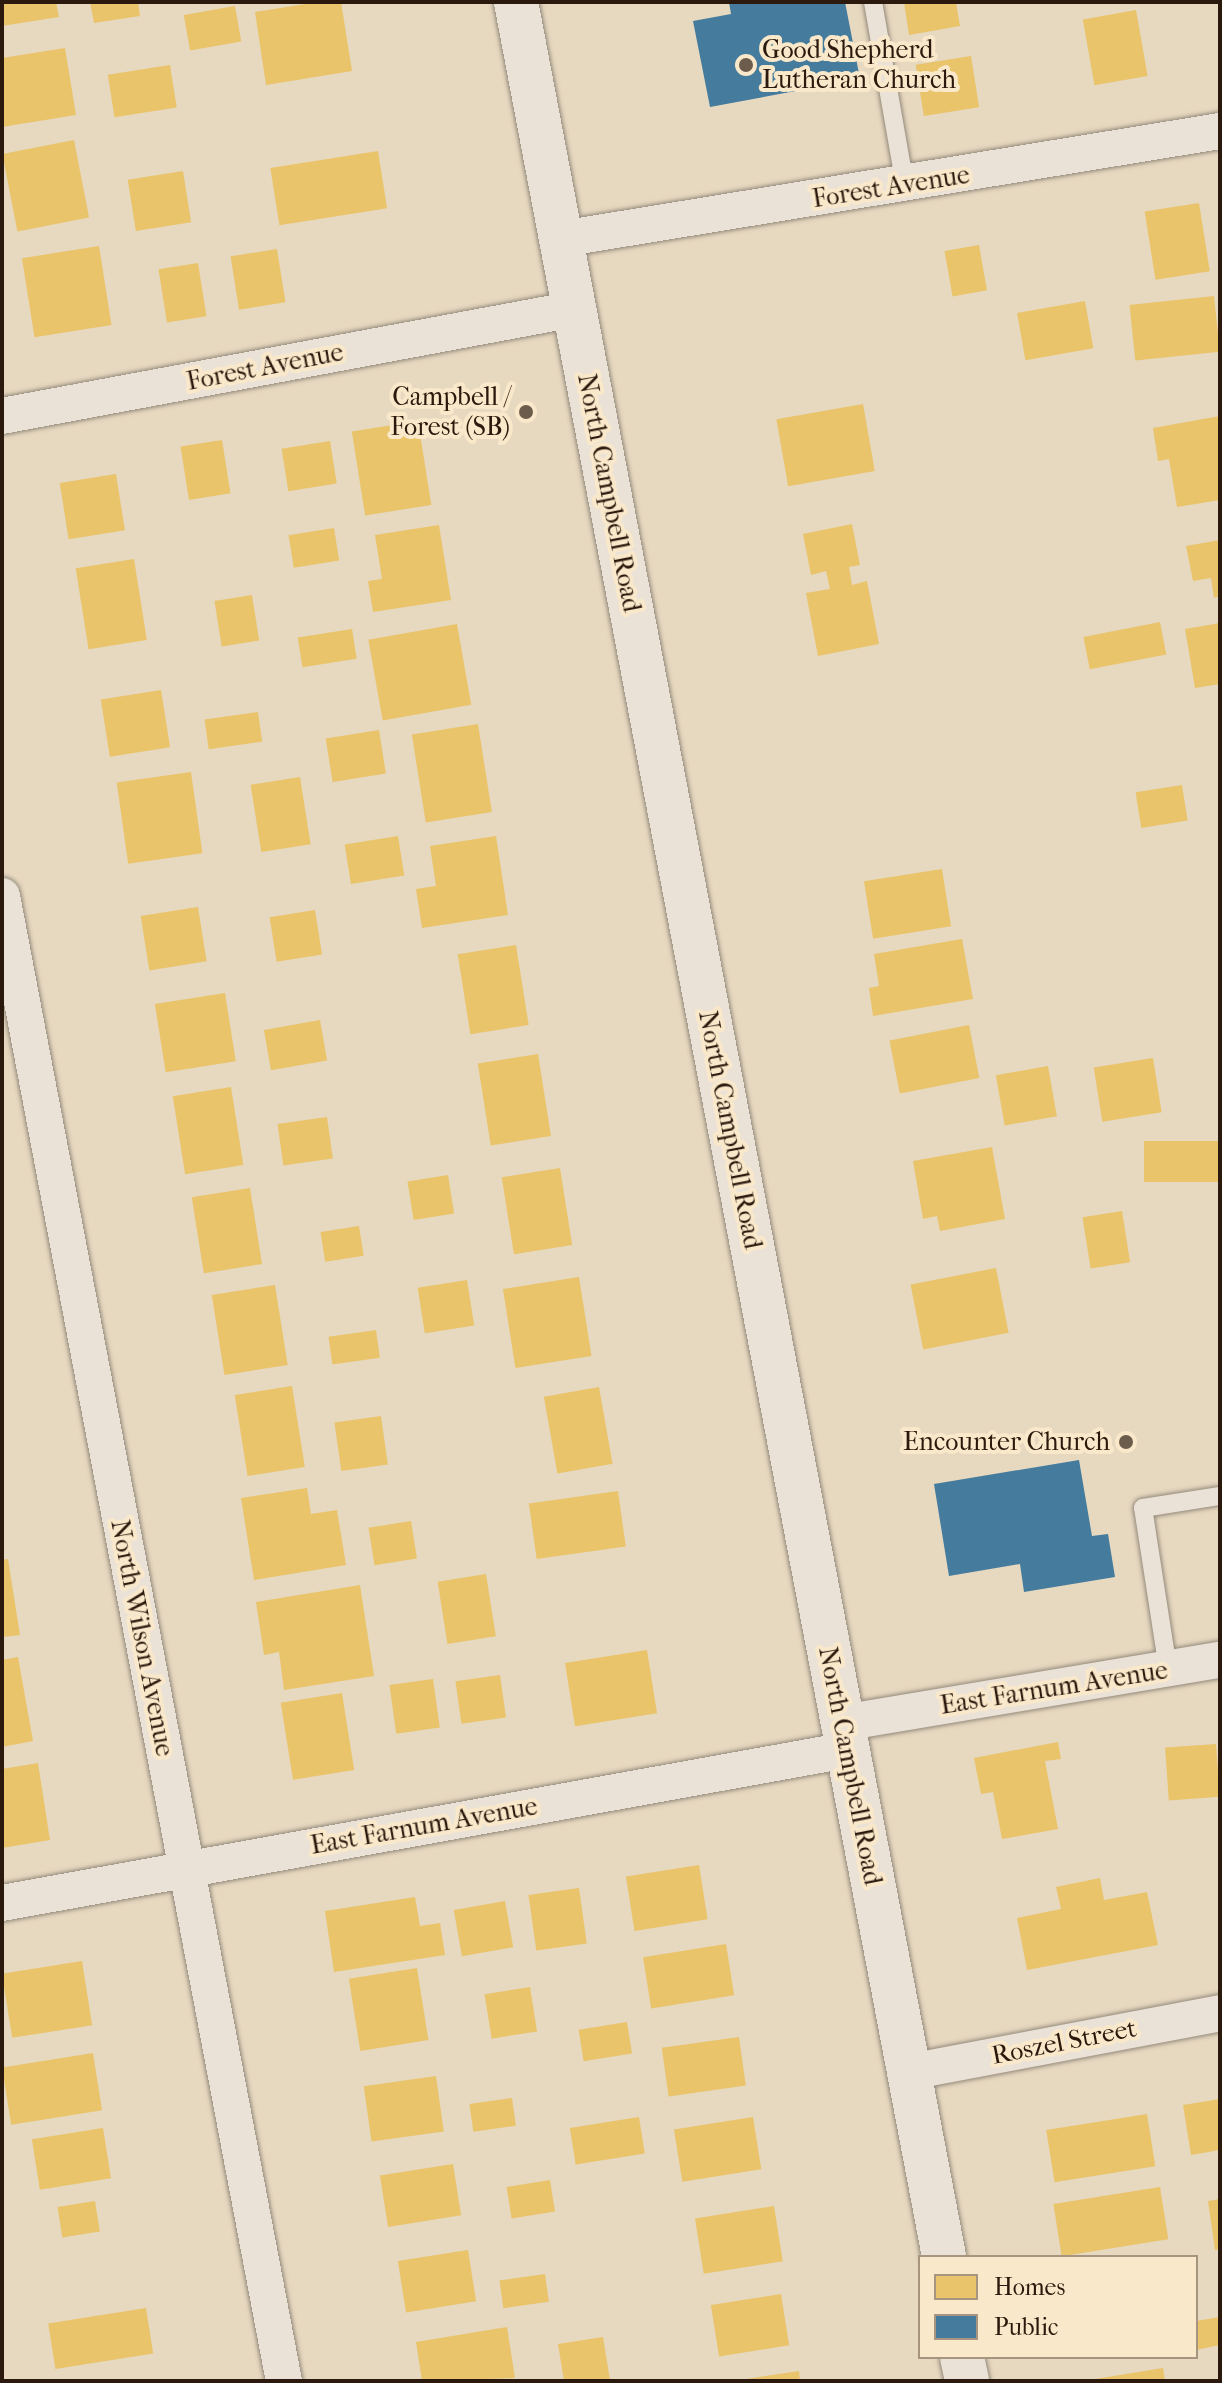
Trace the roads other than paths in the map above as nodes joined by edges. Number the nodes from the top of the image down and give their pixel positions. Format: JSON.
{"nodes":[{"id":1,"x":516,"y":2,"type":"edge"},
{"id":2,"x":873,"y":2,"type":"edge"},
{"id":3,"x":1220,"y":131,"type":"edge"},
{"id":4,"x":905,"y":186,"type":"junction"},
{"id":5,"x":561,"y":239,"type":"junction"},
{"id":6,"x":575,"y":309,"type":"junction"},
{"id":7,"x":2,"y":416,"type":"edge"},
{"id":8,"x":2,"y":896,"type":"edge"},
{"id":9,"x":1220,"y":1496,"type":"edge"},
{"id":10,"x":1220,"y":1660,"type":"edge"},
{"id":11,"x":1168,"y":1669,"type":"junction"},
{"id":12,"x":844,"y":1737,"type":"junction"},
{"id":13,"x":186,"y":1870,"type":"junction"},
{"id":14,"x":2,"y":1903,"type":"edge"},
{"id":15,"x":1220,"y":2013,"type":"edge"},
{"id":16,"x":909,"y":2072,"type":"junction"},
{"id":17,"x":944,"y":2255,"type":"edge"},
{"id":18,"x":962,"y":2359,"type":"edge"},
{"id":19,"x":284,"y":2381,"type":"edge"},
{"id":20,"x":967,"y":2381,"type":"edge"}],
"edges":[{"from":1,"to":5,"type":"street","name":"North Campbell Road"},
{"from":2,"to":4,"type":"lane"},
{"from":3,"to":4,"type":"street","name":"Forest Avenue"},
{"from":4,"to":5,"type":"street","name":"Forest Avenue"},
{"from":5,"to":6,"type":"street","name":"North Campbell Road"},
{"from":6,"to":7,"type":"street","name":"Forest Avenue"},
{"from":6,"to":12,"type":"street","name":"North Campbell Road"},
{"from":8,"to":13,"type":"street","name":"North Wilson Avenue"},
{"from":9,"to":11,"type":"lane"},
{"from":10,"to":11,"type":"street","name":"East Farnum Avenue"},
{"from":11,"to":12,"type":"street","name":"East Farnum Avenue"},
{"from":12,"to":13,"type":"street","name":"East Farnum Avenue"},
{"from":12,"to":16,"type":"street","name":"North Campbell Road"},
{"from":13,"to":14,"type":"street","name":"East Farnum Avenue"},
{"from":13,"to":19,"type":"street","name":"North Wilson Avenue"},
{"from":15,"to":16,"type":"street","name":"Roszel Street"},
{"from":16,"to":17,"type":"street","name":"North Campbell Road"},
{"from":18,"to":20,"type":"street"}]}
